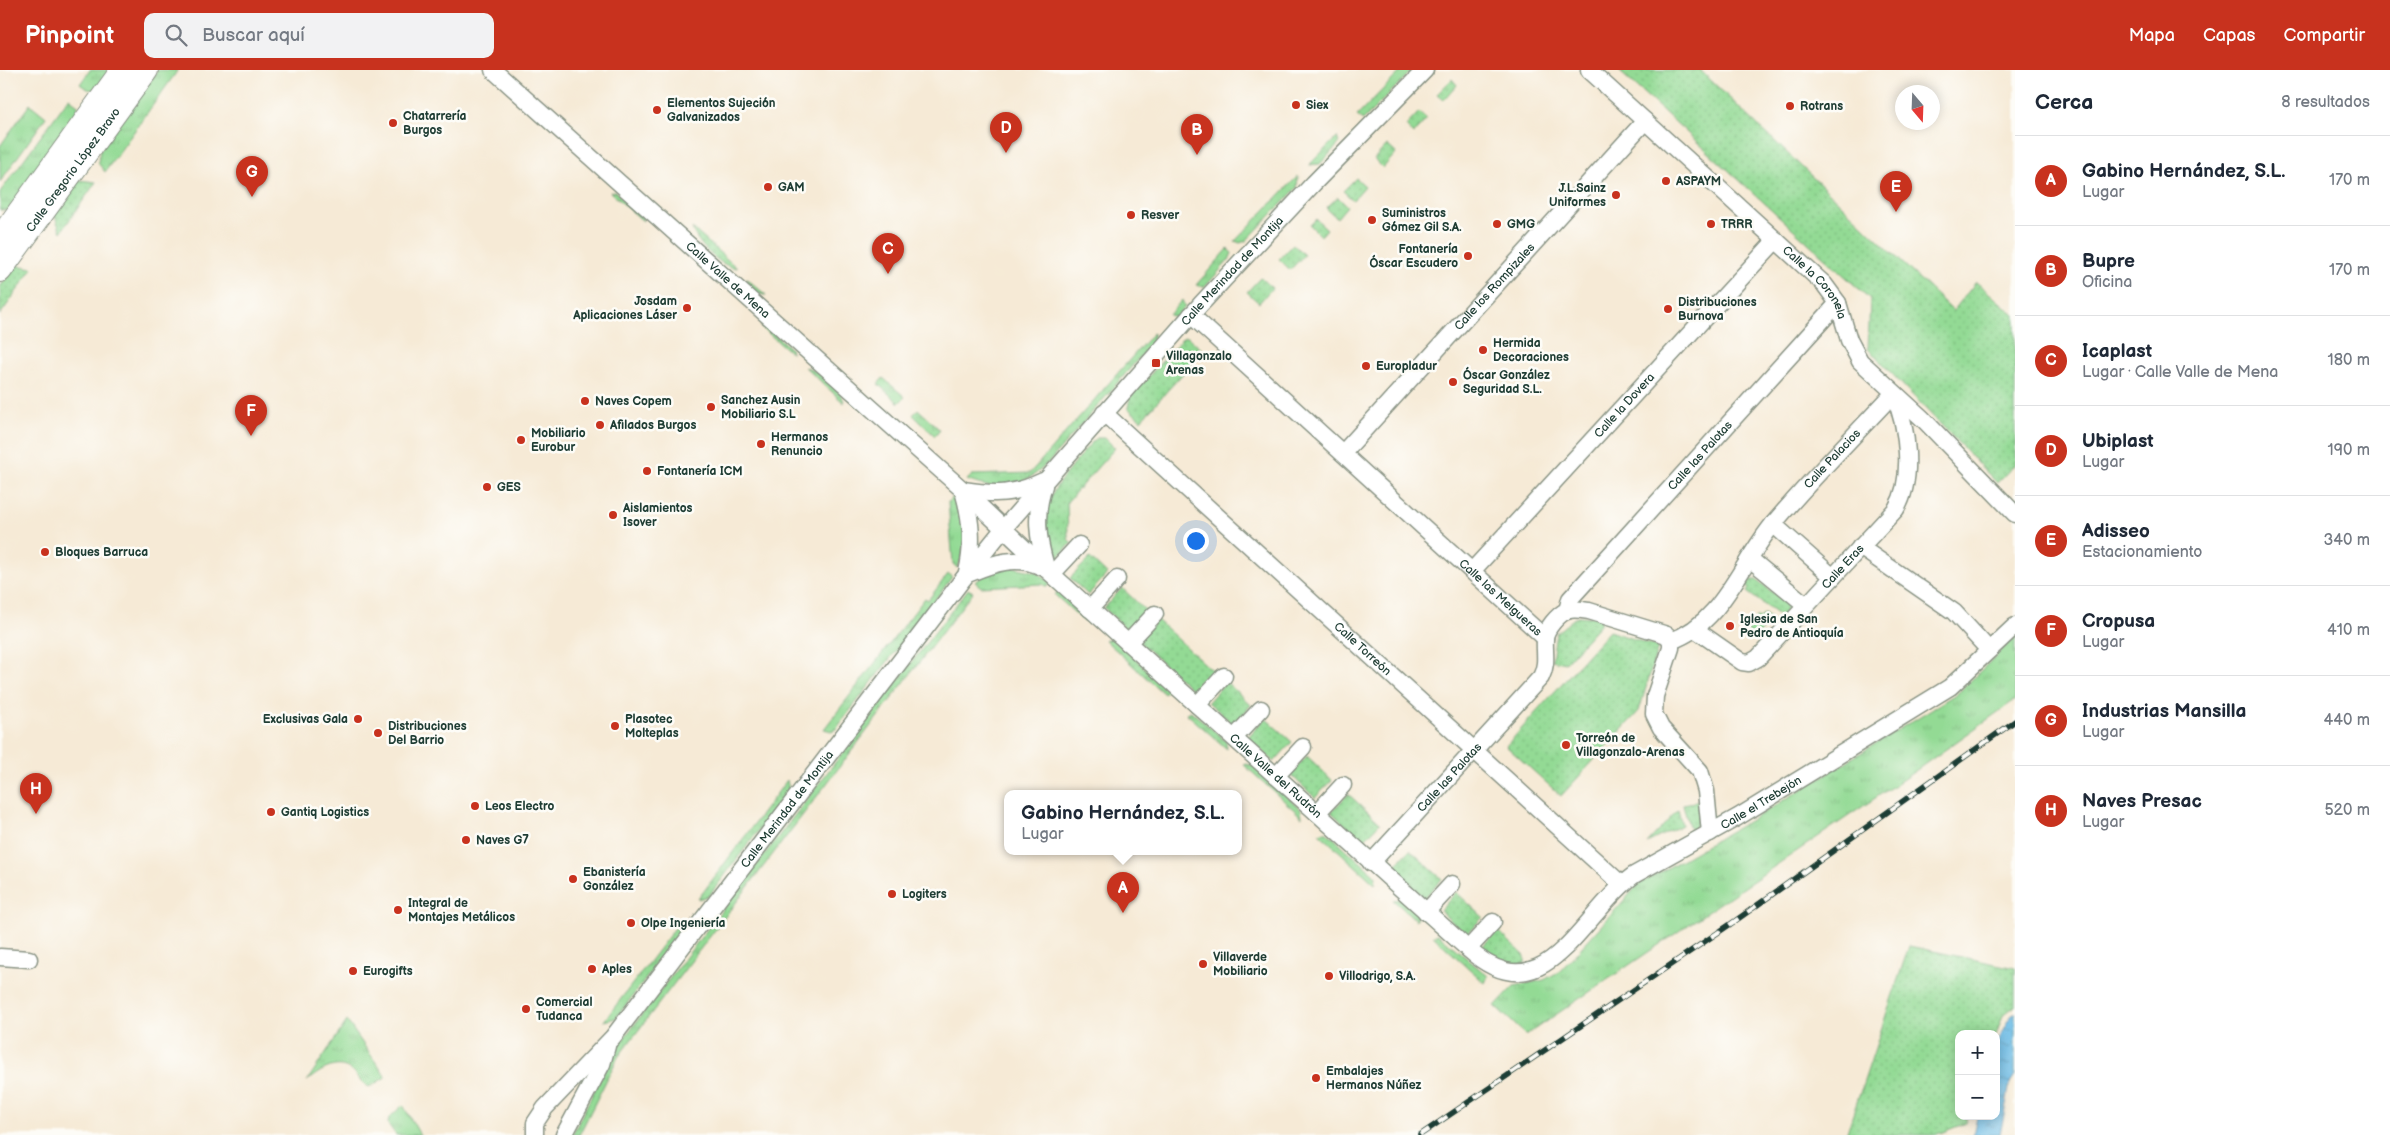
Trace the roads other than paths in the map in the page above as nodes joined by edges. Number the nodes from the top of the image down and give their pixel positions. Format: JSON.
{"nodes":[{"id":1,"x":123,"y":70,"type":"edge"},
{"id":2,"x":146,"y":70,"type":"edge"},
{"id":3,"x":493,"y":70,"type":"edge"},
{"id":4,"x":1425,"y":70,"type":"edge"},
{"id":5,"x":1590,"y":70,"type":"edge"},
{"id":6,"x":1645,"y":121,"type":"junction"},
{"id":7,"x":0,"y":239,"type":"edge"},
{"id":8,"x":1776,"y":240,"type":"junction"},
{"id":9,"x":0,"y":270,"type":"edge"},
{"id":10,"x":1838,"y":303,"type":"junction"},
{"id":11,"x":1191,"y":314,"type":"junction"},
{"id":12,"x":1893,"y":394,"type":"junction"},
{"id":13,"x":1104,"y":413,"type":"junction"},
{"id":14,"x":1343,"y":453,"type":"junction"},
{"id":15,"x":1046,"y":480,"type":"junction"},
{"id":16,"x":963,"y":490,"type":"junction"},
{"id":17,"x":2015,"y":514,"type":"edge"},
{"id":18,"x":1773,"y":524,"type":"junction"},
{"id":19,"x":1004,"y":528,"type":"junction"},
{"id":20,"x":1079,"y":545,"type":"dead end"},
{"id":21,"x":1860,"y":547,"type":"junction"},
{"id":22,"x":1750,"y":559,"type":"junction"},
{"id":23,"x":1049,"y":572,"type":"junction"},
{"id":24,"x":1472,"y":572,"type":"junction"},
{"id":25,"x":966,"y":574,"type":"junction"},
{"id":26,"x":1833,"y":577,"type":"junction"},
{"id":27,"x":1117,"y":580,"type":"dead end"},
{"id":28,"x":1806,"y":605,"type":"junction"},
{"id":29,"x":1090,"y":609,"type":"junction"},
{"id":30,"x":1567,"y":611,"type":"junction"},
{"id":31,"x":1155,"y":614,"type":"dead end"},
{"id":32,"x":2015,"y":626,"type":"edge"},
{"id":33,"x":1696,"y":630,"type":"junction"},
{"id":34,"x":1545,"y":638,"type":"junction"},
{"id":35,"x":1671,"y":641,"type":"junction"},
{"id":36,"x":1128,"y":643,"type":"junction"},
{"id":37,"x":1989,"y":650,"type":"junction"},
{"id":38,"x":1224,"y":676,"type":"dead end"},
{"id":39,"x":1197,"y":705,"type":"junction"},
{"id":40,"x":1260,"y":709,"type":"dead end"},
{"id":41,"x":1234,"y":738,"type":"junction"},
{"id":42,"x":1303,"y":747,"type":"dead end"},
{"id":43,"x":1474,"y":750,"type":"junction"},
{"id":44,"x":1276,"y":776,"type":"junction"},
{"id":45,"x":1343,"y":784,"type":"dead end"},
{"id":46,"x":1317,"y":813,"type":"junction"},
{"id":47,"x":1710,"y":833,"type":"junction"},
{"id":48,"x":1371,"y":862,"type":"junction"},
{"id":49,"x":1452,"y":884,"type":"dead end"},
{"id":50,"x":1622,"y":884,"type":"junction"},
{"id":51,"x":1426,"y":912,"type":"junction"},
{"id":52,"x":1493,"y":922,"type":"dead end"},
{"id":53,"x":1468,"y":949,"type":"junction"},
{"id":54,"x":0,"y":957,"type":"edge"},
{"id":55,"x":28,"y":959,"type":"dead end"},
{"id":56,"x":1510,"y":973,"type":"joint"},
{"id":57,"x":608,"y":1043,"type":"junction"},
{"id":58,"x":535,"y":1135,"type":"edge"},
{"id":59,"x":564,"y":1135,"type":"edge"}],
"edges":[{"from":1,"to":7,"type":"main road","name":"Calle Gregorio López Bravo"},
{"from":2,"to":9,"type":"main road","name":"Calle Gregorio López Bravo"},
{"from":3,"to":16,"type":"street","name":"Calle Valle de Mena"},
{"from":4,"to":11,"type":"street","name":"Calle Merindad de Montija"},
{"from":5,"to":6,"type":"street","name":"Calle la Coronela"},
{"from":6,"to":8,"type":"street","name":"Calle la Coronela"},
{"from":6,"to":14,"type":"street","name":"Calle los Rompizales"},
{"from":8,"to":10,"type":"street","name":"Calle la Coronela"},
{"from":8,"to":24,"type":"street","name":"Calle la Dovera"},
{"from":10,"to":12,"type":"street","name":"Calle la Coronela"},
{"from":10,"to":30,"type":"street","name":"Calle las Palotas"},
{"from":11,"to":13,"type":"street","name":"Calle Merindad de Montija"},
{"from":11,"to":14,"type":"street","name":"Calle las Melgueras"},
{"from":12,"to":17,"type":"street","name":"Calle la Coronela"},
{"from":12,"to":18,"type":"street","name":"Calle Palacios"},
{"from":12,"to":21,"type":"street","name":"Calle Eras"},
{"from":13,"to":15,"type":"street","name":"Calle Merindad de Montija"},
{"from":13,"to":43,"type":"street","name":"Calle Torreón"},
{"from":14,"to":24,"type":"street","name":"Calle las Melgueras"},
{"from":15,"to":16,"type":"street"},
{"from":15,"to":19,"type":"street","name":"Calle Merindad de Montija"},
{"from":15,"to":23,"type":"street","name":"Calle Merindad de Montija"},
{"from":16,"to":19,"type":"street","name":"Calle Valle de Mena"},
{"from":16,"to":25,"type":"street","name":"Calle Merindad de Montija"},
{"from":18,"to":22,"type":"street","name":"Calle Palacios"},
{"from":18,"to":26,"type":"street"},
{"from":19,"to":23,"type":"street","name":"Calle Valle del Rudrón"},
{"from":19,"to":25,"type":"street","name":"Calle Merindad de Montija"},
{"from":20,"to":23,"type":"street"},
{"from":21,"to":26,"type":"street","name":"Calle Eras"},
{"from":21,"to":37,"type":"street"},
{"from":22,"to":28,"type":"street"},
{"from":22,"to":33,"type":"street","name":"Calle Palacios"},
{"from":23,"to":25,"type":"street","name":"Calle Valle del Rudrón"},
{"from":23,"to":29,"type":"street","name":"Calle Valle del Rudrón"},
{"from":24,"to":34,"type":"street","name":"Calle las Melgueras"},
{"from":25,"to":57,"type":"street","name":"Calle Merindad de Montija"},
{"from":26,"to":28,"type":"street","name":"Calle Eras"},
{"from":27,"to":29,"type":"street"},
{"from":28,"to":33,"type":"street","name":"Calle Eras"},
{"from":29,"to":36,"type":"street","name":"Calle Valle del Rudrón"},
{"from":30,"to":34,"type":"street","name":"Calle las Melgueras"},
{"from":30,"to":35,"type":"street"},
{"from":31,"to":36,"type":"street"},
{"from":32,"to":37,"type":"street","name":"Calle el Trebejón"},
{"from":33,"to":35,"type":"street","name":"Calle Palacios"},
{"from":34,"to":43,"type":"street","name":"Calle las Palotas"},
{"from":35,"to":47,"type":"street"},
{"from":36,"to":39,"type":"street","name":"Calle Valle del Rudrón"},
{"from":37,"to":47,"type":"street","name":"Calle el Trebejón"},
{"from":38,"to":39,"type":"street"},
{"from":39,"to":41,"type":"street","name":"Calle Valle del Rudrón"},
{"from":40,"to":41,"type":"street"},
{"from":41,"to":44,"type":"street","name":"Calle Valle del Rudrón"},
{"from":42,"to":44,"type":"street"},
{"from":43,"to":48,"type":"street","name":"Calle las Palotas"},
{"from":43,"to":50,"type":"street","name":"Calle Torreón"},
{"from":44,"to":46,"type":"street","name":"Calle Valle del Rudrón"},
{"from":45,"to":46,"type":"street"},
{"from":46,"to":48,"type":"street","name":"Calle Valle del Rudrón"},
{"from":47,"to":50,"type":"street","name":"Calle el Trebejón"},
{"from":48,"to":51,"type":"street","name":"Calle Valle del Rudrón"},
{"from":49,"to":51,"type":"street"},
{"from":50,"to":56,"type":"street","name":"Calle el Trebejón"},
{"from":51,"to":53,"type":"street","name":"Calle Valle del Rudrón"},
{"from":52,"to":53,"type":"street"},
{"from":53,"to":56,"type":"street","name":"Calle Valle del Rudrón"},
{"from":54,"to":55,"type":"street"},
{"from":57,"to":58,"type":"street","name":"Calle Merindad de Montija"},
{"from":57,"to":59,"type":"street","name":"Calle Merindad de Montija"}]}
